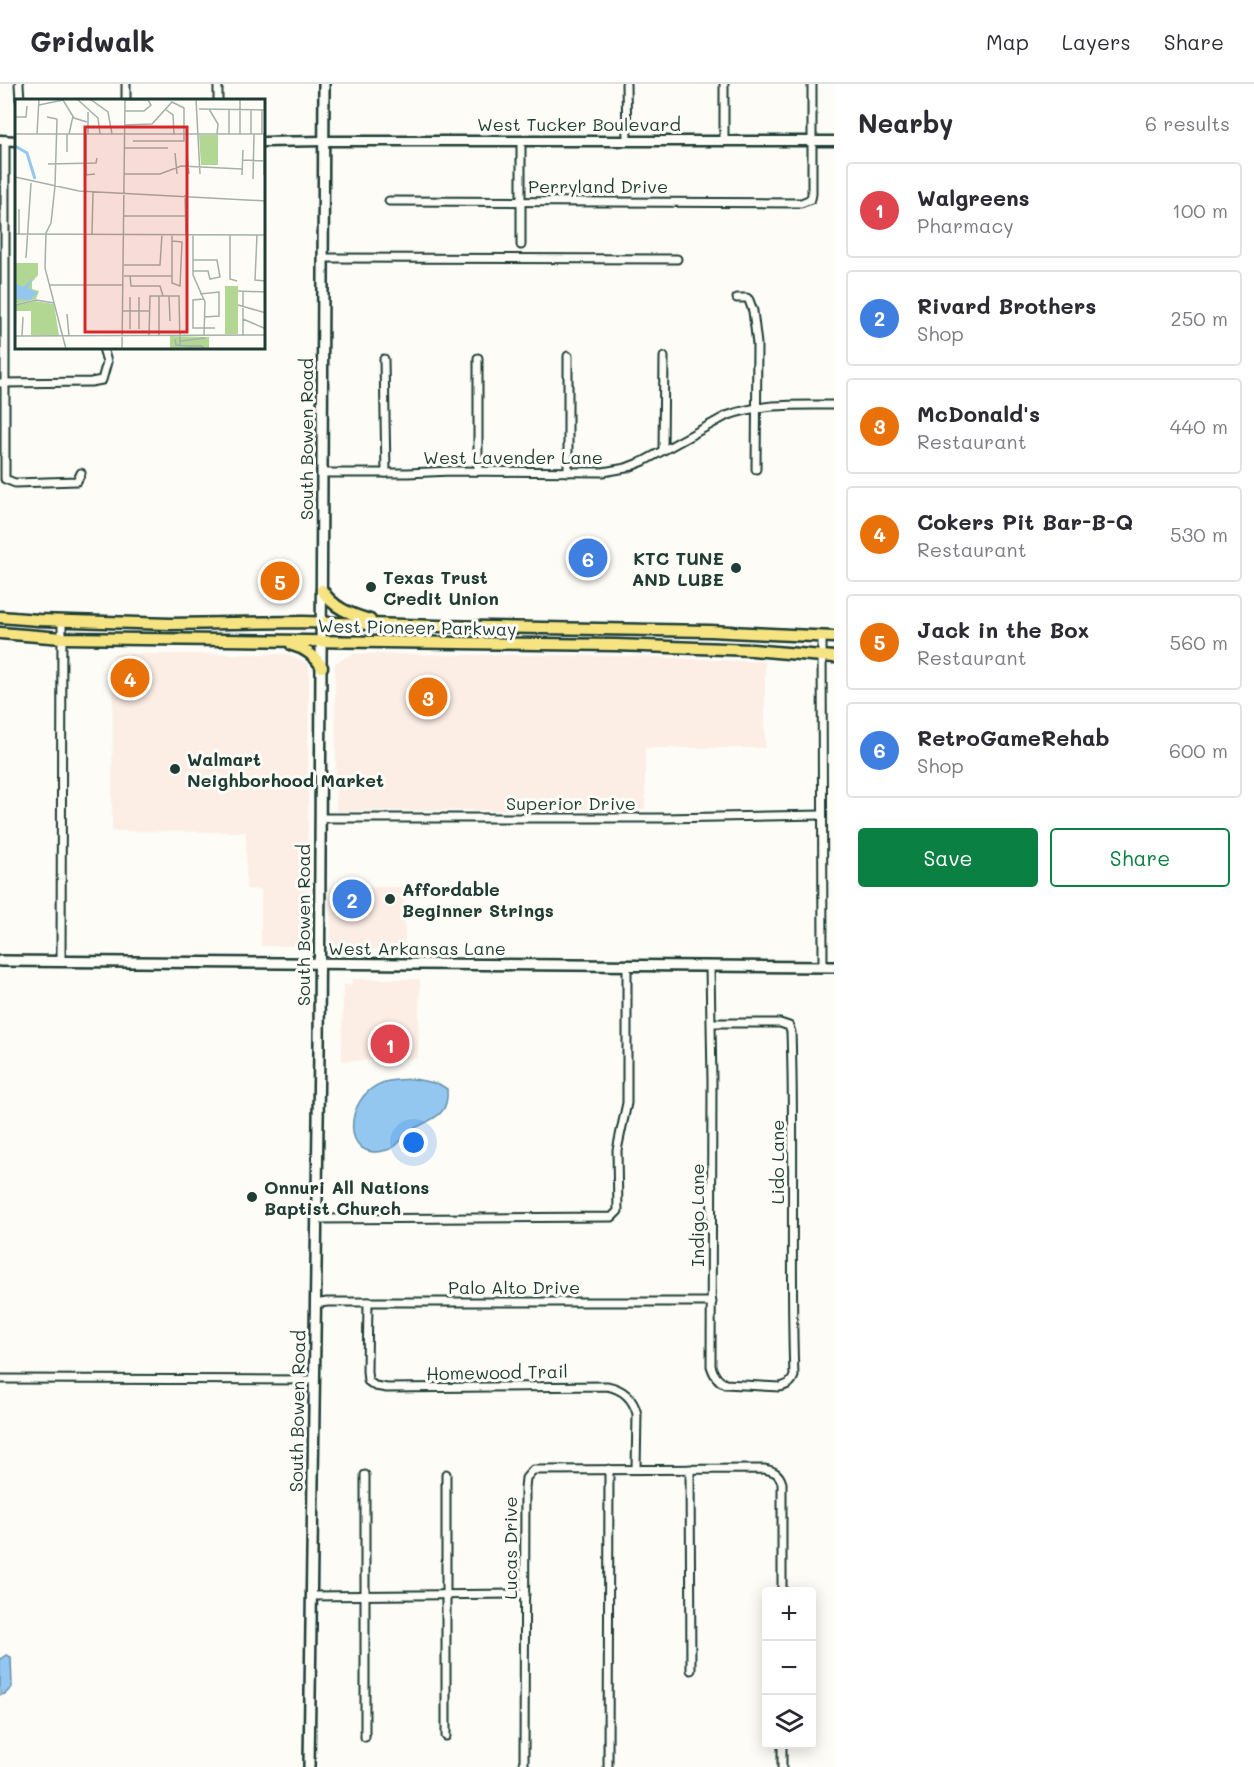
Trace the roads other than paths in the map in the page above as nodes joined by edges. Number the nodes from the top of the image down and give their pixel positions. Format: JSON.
{"nodes":[{"id":1,"x":19,"y":84,"type":"edge"},
{"id":2,"x":324,"y":84,"type":"edge"},
{"id":3,"x":626,"y":84,"type":"edge"},
{"id":4,"x":724,"y":84,"type":"edge"},
{"id":5,"x":812,"y":84,"type":"edge"},
{"id":6,"x":20,"y":99,"type":"edge"},
{"id":7,"x":2,"y":140,"type":"edge"},
{"id":8,"x":724,"y":140,"type":"junction"},
{"id":9,"x":324,"y":141,"type":"junction"},
{"id":10,"x":521,"y":141,"type":"junction"},
{"id":11,"x":627,"y":141,"type":"junction"},
{"id":12,"x":812,"y":141,"type":"junction"},
{"id":13,"x":834,"y":141,"type":"edge"},
{"id":14,"x":266,"y":142,"type":"edge"},
{"id":15,"x":389,"y":201,"type":"dead end"},
{"id":16,"x":521,"y":201,"type":"junction"},
{"id":17,"x":521,"y":245,"type":"dead end"},
{"id":18,"x":323,"y":258,"type":"junction"},
{"id":19,"x":677,"y":259,"type":"dead end"},
{"id":20,"x":737,"y":298,"type":"dead end"},
{"id":21,"x":104,"y":350,"type":"edge"},
{"id":22,"x":568,"y":356,"type":"dead end"},
{"id":23,"x":664,"y":357,"type":"dead end"},
{"id":24,"x":478,"y":358,"type":"dead end"},
{"id":25,"x":384,"y":359,"type":"dead end"},
{"id":26,"x":3,"y":383,"type":"edge"},
{"id":27,"x":834,"y":405,"type":"edge"},
{"id":28,"x":756,"y":407,"type":"junction"},
{"id":29,"x":663,"y":450,"type":"junction"},
{"id":30,"x":756,"y":469,"type":"dead end"},
{"id":31,"x":478,"y":471,"type":"junction"},
{"id":32,"x":568,"y":472,"type":"junction"},
{"id":33,"x":81,"y":473,"type":"dead end"},
{"id":34,"x":322,"y":473,"type":"junction"},
{"id":35,"x":386,"y":473,"type":"junction"},
{"id":36,"x":322,"y":590,"type":"junction"},
{"id":37,"x":0,"y":617,"type":"edge"},
{"id":38,"x":62,"y":621,"type":"junction"},
{"id":39,"x":322,"y":623,"type":"junction"},
{"id":40,"x":384,"y":625,"type":"junction"},
{"id":41,"x":530,"y":627,"type":"junction"},
{"id":42,"x":0,"y":633,"type":"edge"},
{"id":43,"x":822,"y":636,"type":"junction"},
{"id":44,"x":834,"y":637,"type":"edge"},
{"id":45,"x":62,"y":638,"type":"junction"},
{"id":46,"x":280,"y":642,"type":"junction"},
{"id":47,"x":322,"y":642,"type":"junction"},
{"id":48,"x":526,"y":644,"type":"junction"},
{"id":49,"x":822,"y":656,"type":"junction"},
{"id":50,"x":834,"y":657,"type":"edge"},
{"id":51,"x":321,"y":667,"type":"junction"},
{"id":52,"x":822,"y":815,"type":"junction"},
{"id":53,"x":320,"y":818,"type":"junction"},
{"id":54,"x":0,"y":961,"type":"edge"},
{"id":55,"x":61,"y":961,"type":"junction"},
{"id":56,"x":319,"y":964,"type":"junction"},
{"id":57,"x":627,"y":966,"type":"junction"},
{"id":58,"x":710,"y":967,"type":"junction"},
{"id":59,"x":824,"y":968,"type":"junction"},
{"id":60,"x":834,"y":968,"type":"edge"},
{"id":61,"x":711,"y":1023,"type":"junction"},
{"id":62,"x":316,"y":1219,"type":"junction"},
{"id":63,"x":368,"y":1302,"type":"junction"},
{"id":64,"x":712,"y":1302,"type":"junction"},
{"id":65,"x":315,"y":1304,"type":"junction"},
{"id":66,"x":794,"y":1376,"type":"joint"},
{"id":67,"x":0,"y":1379,"type":"edge"},
{"id":68,"x":314,"y":1380,"type":"junction"},
{"id":69,"x":609,"y":1469,"type":"junction"},
{"id":70,"x":636,"y":1469,"type":"junction"},
{"id":71,"x":690,"y":1469,"type":"junction"},
{"id":72,"x":446,"y":1474,"type":"dead end"},
{"id":73,"x":365,"y":1475,"type":"dead end"},
{"id":74,"x":782,"y":1587,"type":"edge"},
{"id":75,"x":525,"y":1594,"type":"junction"},
{"id":76,"x":446,"y":1595,"type":"junction"},
{"id":77,"x":311,"y":1596,"type":"junction"},
{"id":78,"x":365,"y":1596,"type":"junction"},
{"id":79,"x":691,"y":1670,"type":"dead end"},
{"id":80,"x":446,"y":1736,"type":"dead end"},
{"id":81,"x":365,"y":1737,"type":"dead end"},
{"id":82,"x":782,"y":1749,"type":"edge"},
{"id":83,"x":309,"y":1767,"type":"edge"},
{"id":84,"x":525,"y":1767,"type":"edge"},
{"id":85,"x":608,"y":1767,"type":"edge"},
{"id":86,"x":782,"y":1767,"type":"edge"}],
"edges":[{"from":1,"to":6,"type":"street"},
{"from":2,"to":9,"type":"main road","name":"South Bowen Road"},
{"from":3,"to":11,"type":"street"},
{"from":4,"to":8,"type":"street"},
{"from":5,"to":12,"type":"street"},
{"from":7,"to":26,"type":"street"},
{"from":8,"to":11,"type":"street","name":"West Tucker Boulevard"},
{"from":8,"to":12,"type":"street","name":"West Tucker Boulevard"},
{"from":9,"to":10,"type":"street","name":"West Tucker Boulevard"},
{"from":9,"to":14,"type":"street","name":"West Tucker Boulevard"},
{"from":9,"to":18,"type":"main road","name":"South Bowen Road"},
{"from":10,"to":11,"type":"street","name":"West Tucker Boulevard"},
{"from":10,"to":16,"type":"street"},
{"from":12,"to":13,"type":"street","name":"West Tucker Boulevard"},
{"from":12,"to":16,"type":"street","name":"Perryland Drive"},
{"from":15,"to":16,"type":"street","name":"Perryland Drive"},
{"from":16,"to":17,"type":"street"},
{"from":18,"to":19,"type":"street"},
{"from":18,"to":34,"type":"main road","name":"South Bowen Road"},
{"from":20,"to":28,"type":"street"},
{"from":21,"to":26,"type":"street"},
{"from":22,"to":32,"type":"street"},
{"from":23,"to":29,"type":"street"},
{"from":24,"to":31,"type":"street"},
{"from":25,"to":35,"type":"street"},
{"from":26,"to":33,"type":"street"},
{"from":27,"to":28,"type":"street","name":"West Lavender Lane"},
{"from":28,"to":29,"type":"street","name":"West Lavender Lane"},
{"from":28,"to":30,"type":"street"},
{"from":29,"to":32,"type":"street","name":"West Lavender Lane"},
{"from":31,"to":32,"type":"street","name":"West Lavender Lane"},
{"from":31,"to":35,"type":"street","name":"West Lavender Lane"},
{"from":34,"to":35,"type":"street","name":"West Lavender Lane"},
{"from":34,"to":36,"type":"main road","name":"South Bowen Road"},
{"from":36,"to":39,"type":"main road","name":"South Bowen Road"},
{"from":36,"to":40,"type":"main road"},
{"from":37,"to":38,"type":"main road","name":"West Pioneer Parkway"},
{"from":38,"to":39,"type":"main road","name":"West Pioneer Parkway"},
{"from":38,"to":45,"type":"street"},
{"from":39,"to":40,"type":"main road","name":"West Pioneer Parkway"},
{"from":39,"to":47,"type":"main road","name":"South Bowen Road"},
{"from":40,"to":41,"type":"main road","name":"West Pioneer Parkway"},
{"from":41,"to":43,"type":"main road","name":"West Pioneer Parkway"},
{"from":41,"to":48,"type":"main road"},
{"from":42,"to":45,"type":"main road","name":"West Pioneer Parkway"},
{"from":43,"to":44,"type":"main road","name":"West Pioneer Parkway"},
{"from":43,"to":49,"type":"street"},
{"from":45,"to":46,"type":"main road","name":"West Pioneer Parkway"},
{"from":45,"to":55,"type":"street"},
{"from":46,"to":47,"type":"main road","name":"West Pioneer Parkway"},
{"from":46,"to":51,"type":"main road"},
{"from":47,"to":48,"type":"main road","name":"West Pioneer Parkway"},
{"from":47,"to":51,"type":"main road","name":"South Bowen Road"},
{"from":48,"to":49,"type":"main road","name":"West Pioneer Parkway"},
{"from":49,"to":50,"type":"main road","name":"West Pioneer Parkway"},
{"from":49,"to":52,"type":"street"},
{"from":51,"to":53,"type":"main road","name":"South Bowen Road"},
{"from":52,"to":53,"type":"street","name":"Superior Drive"},
{"from":52,"to":59,"type":"street"},
{"from":53,"to":56,"type":"main road","name":"South Bowen Road"},
{"from":54,"to":55,"type":"main road","name":"West Arkansas Lane"},
{"from":55,"to":56,"type":"main road","name":"West Arkansas Lane"},
{"from":56,"to":57,"type":"main road","name":"West Arkansas Lane"},
{"from":56,"to":62,"type":"main road","name":"South Bowen Road"},
{"from":57,"to":58,"type":"main road","name":"West Arkansas Lane"},
{"from":57,"to":62,"type":"street"},
{"from":58,"to":59,"type":"main road","name":"West Arkansas Lane"},
{"from":58,"to":61,"type":"street","name":"Indigo Lane"},
{"from":59,"to":60,"type":"main road","name":"West Arkansas Lane"},
{"from":61,"to":64,"type":"street","name":"Indigo Lane"},
{"from":61,"to":66,"type":"street","name":"Lido Lane"},
{"from":62,"to":65,"type":"main road","name":"South Bowen Road"},
{"from":63,"to":64,"type":"street","name":"Palo Alto Drive"},
{"from":63,"to":65,"type":"street","name":"Palo Alto Drive"},
{"from":63,"to":70,"type":"street","name":"Homewood Trail"},
{"from":64,"to":66,"type":"street","name":"Indigo Lane"},
{"from":65,"to":68,"type":"main road","name":"South Bowen Road"},
{"from":67,"to":68,"type":"street"},
{"from":68,"to":77,"type":"main road","name":"South Bowen Road"},
{"from":69,"to":70,"type":"street","name":"Lucas Drive"},
{"from":69,"to":75,"type":"street","name":"Lucas Drive"},
{"from":69,"to":85,"type":"street"},
{"from":70,"to":71,"type":"street","name":"Lucas Drive"},
{"from":71,"to":74,"type":"street","name":"Lucas Drive"},
{"from":71,"to":79,"type":"street"},
{"from":72,"to":76,"type":"street"},
{"from":73,"to":78,"type":"street"},
{"from":75,"to":76,"type":"street"},
{"from":75,"to":84,"type":"street","name":"Lucas Drive"},
{"from":76,"to":78,"type":"street"},
{"from":76,"to":80,"type":"street"},
{"from":77,"to":78,"type":"street"},
{"from":77,"to":83,"type":"main road","name":"South Bowen Road"},
{"from":78,"to":81,"type":"street"},
{"from":82,"to":86,"type":"street"}]}
